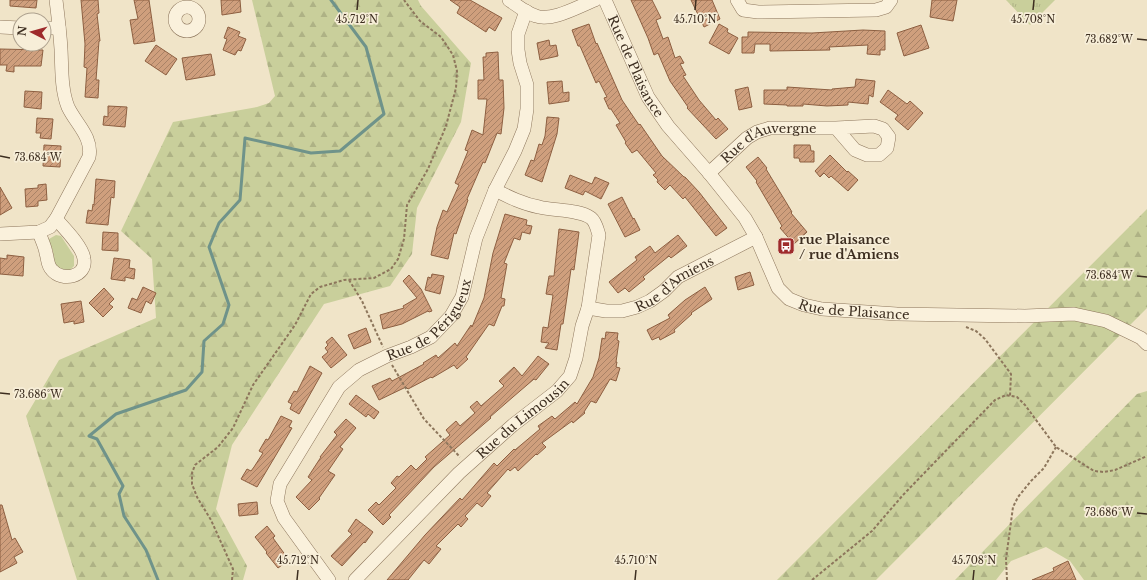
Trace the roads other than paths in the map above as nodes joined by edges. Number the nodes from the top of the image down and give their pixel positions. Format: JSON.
{"nodes":[{"id":1,"x":56,"y":0,"type":"edge"},
{"id":2,"x":509,"y":0,"type":"edge"},
{"id":3,"x":595,"y":0,"type":"edge"},
{"id":4,"x":605,"y":0,"type":"edge"},
{"id":5,"x":737,"y":0,"type":"edge"},
{"id":6,"x":891,"y":0,"type":"edge"},
{"id":7,"x":526,"y":11,"type":"junction"},
{"id":8,"x":0,"y":27,"type":"edge"},
{"id":9,"x":12,"y":28,"type":"edge"},
{"id":10,"x":52,"y":28,"type":"edge"},
{"id":11,"x":60,"y":28,"type":"junction"},
{"id":12,"x":836,"y":128,"type":"dead end"},
{"id":13,"x":708,"y":173,"type":"junction"},
{"id":14,"x":495,"y":190,"type":"junction"},
{"id":15,"x":56,"y":219,"type":"junction"},
{"id":16,"x":39,"y":232,"type":"junction"},
{"id":17,"x":0,"y":234,"type":"edge"},
{"id":18,"x":756,"y":237,"type":"junction"},
{"id":19,"x":588,"y":308,"type":"junction"},
{"id":20,"x":1147,"y":344,"type":"edge"},
{"id":21,"x":329,"y":580,"type":"edge"},
{"id":22,"x":354,"y":580,"type":"edge"}],
"edges":[{"from":1,"to":11,"type":"street"},
{"from":2,"to":7,"type":"street"},
{"from":3,"to":7,"type":"street"},
{"from":4,"to":13,"type":"street","name":"Rue de Plaisance"},
{"from":5,"to":6,"type":"street"},
{"from":7,"to":14,"type":"street","name":"Rue de Périgueux"},
{"from":8,"to":9,"type":"street"},
{"from":10,"to":11,"type":"street"},
{"from":11,"to":15,"type":"street"},
{"from":12,"to":13,"type":"street","name":"Rue d'Auvergne"},
{"from":13,"to":18,"type":"street","name":"Rue de Plaisance"},
{"from":14,"to":19,"type":"street","name":"Rue du Limousin"},
{"from":14,"to":21,"type":"street","name":"Rue de Périgueux"},
{"from":15,"to":16,"type":"street"},
{"from":15,"to":16,"type":"street"},
{"from":16,"to":17,"type":"street"},
{"from":18,"to":19,"type":"street","name":"Rue d'Amiens"},
{"from":18,"to":20,"type":"street","name":"Rue de Plaisance"},
{"from":19,"to":22,"type":"street","name":"Rue du Limousin"}]}
